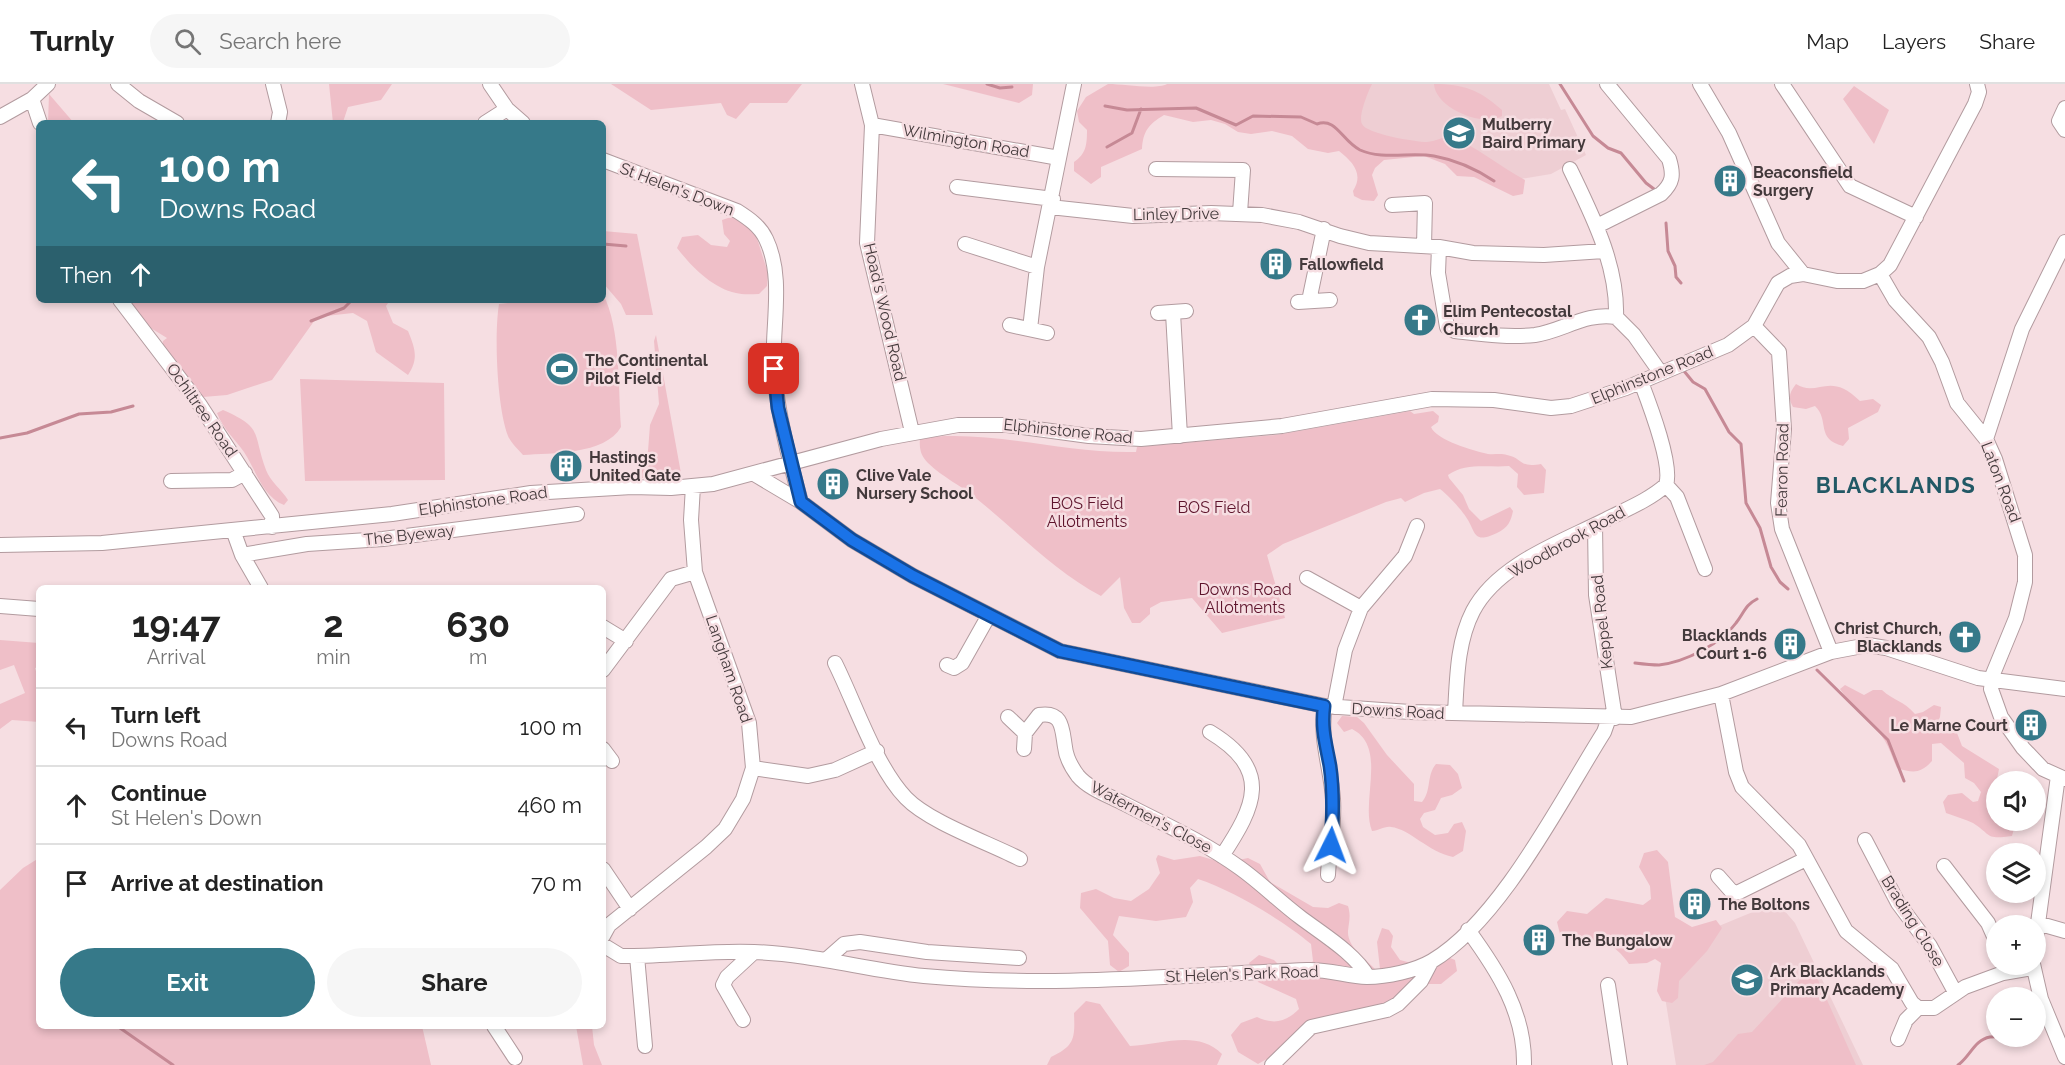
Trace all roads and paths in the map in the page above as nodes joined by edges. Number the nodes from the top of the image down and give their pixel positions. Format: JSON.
{"nodes":[{"id":1,"x":48,"y":84,"type":"edge"},
{"id":2,"x":118,"y":84,"type":"edge"},
{"id":3,"x":273,"y":84,"type":"edge"},
{"id":4,"x":490,"y":84,"type":"edge"},
{"id":5,"x":862,"y":84,"type":"edge"},
{"id":6,"x":1074,"y":84,"type":"edge"},
{"id":7,"x":1607,"y":84,"type":"edge"},
{"id":8,"x":1700,"y":84,"type":"edge"},
{"id":9,"x":1783,"y":84,"type":"edge"},
{"id":10,"x":1977,"y":84,"type":"edge"},
{"id":11,"x":32,"y":99,"type":"junction"},
{"id":12,"x":2065,"y":108,"type":"edge"},
{"id":13,"x":507,"y":110,"type":"junction"},
{"id":14,"x":0,"y":117,"type":"edge"},
{"id":15,"x":39,"y":120,"type":"edge"},
{"id":16,"x":172,"y":120,"type":"edge"},
{"id":17,"x":279,"y":120,"type":"edge"},
{"id":18,"x":490,"y":120,"type":"edge"},
{"id":19,"x":519,"y":120,"type":"edge"},
{"id":20,"x":872,"y":125,"type":"junction"},
{"id":21,"x":2065,"y":130,"type":"edge"},
{"id":22,"x":1059,"y":158,"type":"junction"},
{"id":23,"x":606,"y":161,"type":"edge"},
{"id":24,"x":1156,"y":169,"type":"dead end"},
{"id":25,"x":1570,"y":169,"type":"dead end"},
{"id":26,"x":957,"y":188,"type":"dead end"},
{"id":27,"x":1051,"y":203,"type":"junction"},
{"id":28,"x":1392,"y":205,"type":"dead end"},
{"id":29,"x":1240,"y":213,"type":"junction"},
{"id":30,"x":1916,"y":217,"type":"junction"},
{"id":31,"x":1597,"y":226,"type":"junction"},
{"id":32,"x":1324,"y":229,"type":"junction"},
{"id":33,"x":2065,"y":242,"type":"edge"},
{"id":34,"x":964,"y":244,"type":"dead end"},
{"id":35,"x":1424,"y":246,"type":"junction"},
{"id":36,"x":1439,"y":247,"type":"junction"},
{"id":37,"x":1604,"y":251,"type":"junction"},
{"id":38,"x":1037,"y":267,"type":"junction"},
{"id":39,"x":1803,"y":274,"type":"junction"},
{"id":40,"x":1880,"y":274,"type":"junction"},
{"id":41,"x":1330,"y":300,"type":"dead end"},
{"id":42,"x":122,"y":303,"type":"edge"},
{"id":43,"x":1172,"y":312,"type":"dead end"},
{"id":44,"x":1616,"y":317,"type":"junction"},
{"id":45,"x":1010,"y":324,"type":"dead end"},
{"id":46,"x":1754,"y":326,"type":"junction"},
{"id":47,"x":1030,"y":329,"type":"junction"},
{"id":48,"x":1047,"y":333,"type":"dead end"},
{"id":49,"x":1660,"y":372,"type":"junction"},
{"id":50,"x":1641,"y":382,"type":"junction"},
{"id":51,"x":912,"y":432,"type":"junction"},
{"id":52,"x":1180,"y":435,"type":"junction"},
{"id":53,"x":1986,"y":439,"type":"junction"},
{"id":54,"x":790,"y":462,"type":"junction"},
{"id":55,"x":246,"y":473,"type":"junction"},
{"id":56,"x":754,"y":474,"type":"junction"},
{"id":57,"x":171,"y":481,"type":"dead end"},
{"id":58,"x":1666,"y":485,"type":"junction"},
{"id":59,"x":693,"y":486,"type":"junction"},
{"id":60,"x":801,"y":502,"type":"junction"},
{"id":61,"x":577,"y":514,"type":"dead end"},
{"id":62,"x":1595,"y":525,"type":"junction"},
{"id":63,"x":1417,"y":526,"type":"dead end"},
{"id":64,"x":272,"y":527,"type":"junction"},
{"id":65,"x":233,"y":531,"type":"junction"},
{"id":66,"x":0,"y":544,"type":"edge"},
{"id":67,"x":242,"y":555,"type":"junction"},
{"id":68,"x":1705,"y":569,"type":"dead end"},
{"id":69,"x":695,"y":572,"type":"junction"},
{"id":70,"x":1314,"y":578,"type":"dead end"},
{"id":71,"x":259,"y":585,"type":"edge"},
{"id":72,"x":0,"y":606,"type":"edge"},
{"id":73,"x":1361,"y":608,"type":"junction"},
{"id":74,"x":36,"y":609,"type":"edge"},
{"id":75,"x":989,"y":615,"type":"junction"},
{"id":76,"x":606,"y":629,"type":"edge"},
{"id":77,"x":626,"y":641,"type":"junction"},
{"id":78,"x":1831,"y":652,"type":"junction"},
{"id":79,"x":835,"y":663,"type":"dead end"},
{"id":80,"x":946,"y":665,"type":"dead end"},
{"id":81,"x":606,"y":666,"type":"edge"},
{"id":82,"x":1991,"y":681,"type":"junction"},
{"id":83,"x":2065,"y":689,"type":"edge"},
{"id":84,"x":1721,"y":694,"type":"junction"},
{"id":85,"x":1329,"y":707,"type":"junction"},
{"id":86,"x":1455,"y":713,"type":"junction"},
{"id":87,"x":1008,"y":717,"type":"dead end"},
{"id":88,"x":1612,"y":718,"type":"junction"},
{"id":89,"x":1210,"y":732,"type":"dead end"},
{"id":90,"x":1025,"y":733,"type":"junction"},
{"id":91,"x":1024,"y":749,"type":"dead end"},
{"id":92,"x":877,"y":751,"type":"junction"},
{"id":93,"x":606,"y":752,"type":"edge"},
{"id":94,"x":612,"y":761,"type":"dead end"},
{"id":95,"x":753,"y":768,"type":"junction"},
{"id":96,"x":2062,"y":778,"type":"edge"},
{"id":97,"x":1872,"y":845,"type":"dead end"},
{"id":98,"x":1222,"y":856,"type":"junction"},
{"id":99,"x":1020,"y":859,"type":"dead end"},
{"id":100,"x":1806,"y":859,"type":"junction"},
{"id":101,"x":1324,"y":870,"type":"dead end"},
{"id":102,"x":606,"y":873,"type":"edge"},
{"id":103,"x":1945,"y":873,"type":"dead end"},
{"id":104,"x":1718,"y":876,"type":"dead end"},
{"id":105,"x":630,"y":909,"type":"junction"},
{"id":106,"x":2038,"y":915,"type":"edge"},
{"id":107,"x":1986,"y":921,"type":"edge"},
{"id":108,"x":2046,"y":926,"type":"edge"},
{"id":109,"x":606,"y":930,"type":"edge"},
{"id":110,"x":1468,"y":930,"type":"junction"},
{"id":111,"x":2065,"y":931,"type":"edge"},
{"id":112,"x":606,"y":947,"type":"edge"},
{"id":113,"x":754,"y":952,"type":"junction"},
{"id":114,"x":637,"y":956,"type":"junction"},
{"id":115,"x":1019,"y":958,"type":"dead end"},
{"id":116,"x":826,"y":959,"type":"junction"},
{"id":117,"x":1431,"y":962,"type":"junction"},
{"id":118,"x":1990,"y":975,"type":"edge"},
{"id":119,"x":2034,"y":975,"type":"edge"},
{"id":120,"x":1368,"y":977,"type":"junction"},
{"id":121,"x":1608,"y":985,"type":"dead end"},
{"id":122,"x":1955,"y":992,"type":"junction"},
{"id":123,"x":1918,"y":1008,"type":"junction"},
{"id":124,"x":743,"y":1020,"type":"dead end"},
{"id":125,"x":496,"y":1029,"type":"edge"},
{"id":126,"x":1898,"y":1039,"type":"dead end"},
{"id":127,"x":645,"y":1046,"type":"dead end"},
{"id":128,"x":2065,"y":1057,"type":"edge"},
{"id":129,"x":515,"y":1058,"type":"dead end"},
{"id":130,"x":1272,"y":1065,"type":"edge"},
{"id":131,"x":1524,"y":1065,"type":"edge"},
{"id":132,"x":1620,"y":1065,"type":"edge"}],
"edges":[{"from":1,"to":11,"type":"street"},
{"from":2,"to":16,"type":"street"},
{"from":3,"to":17,"type":"street"},
{"from":4,"to":13,"type":"street"},
{"from":5,"to":20,"type":"street","name":"Hoad's Wood Road"},
{"from":6,"to":22,"type":"street"},
{"from":7,"to":31,"type":"street"},
{"from":8,"to":39,"type":"street"},
{"from":9,"to":30,"type":"street"},
{"from":10,"to":30,"type":"street"},
{"from":11,"to":14,"type":"street"},
{"from":11,"to":15,"type":"street"},
{"from":12,"to":21,"type":"street"},
{"from":13,"to":18,"type":"street"},
{"from":13,"to":19,"type":"street"},
{"from":20,"to":22,"type":"street","name":"Wilmington Road"},
{"from":20,"to":51,"type":"street","name":"Hoad's Wood Road"},
{"from":22,"to":27,"type":"street"},
{"from":23,"to":54,"type":"street","name":"St Helen's Down"},
{"from":24,"to":29,"type":"street"},
{"from":25,"to":31,"type":"street"},
{"from":26,"to":27,"type":"street","name":"Linley Drive"},
{"from":27,"to":29,"type":"street","name":"Linley Drive"},
{"from":27,"to":38,"type":"street"},
{"from":28,"to":35,"type":"street"},
{"from":29,"to":32,"type":"street","name":"Linley Drive"},
{"from":30,"to":40,"type":"street"},
{"from":31,"to":37,"type":"street"},
{"from":32,"to":35,"type":"street","name":"Linley Drive"},
{"from":32,"to":41,"type":"street"},
{"from":33,"to":53,"type":"street"},
{"from":34,"to":38,"type":"street"},
{"from":35,"to":36,"type":"street","name":"Linley Drive"},
{"from":36,"to":37,"type":"street","name":"Linley Drive"},
{"from":36,"to":44,"type":"street"},
{"from":37,"to":44,"type":"street"},
{"from":38,"to":47,"type":"street"},
{"from":39,"to":40,"type":"street"},
{"from":39,"to":46,"type":"street","name":"Elphinstone Road"},
{"from":40,"to":53,"type":"street","name":"Laton Road"},
{"from":42,"to":55,"type":"street","name":"Ochiltree Road"},
{"from":43,"to":52,"type":"street"},
{"from":44,"to":49,"type":"street"},
{"from":45,"to":47,"type":"street"},
{"from":46,"to":49,"type":"street","name":"Elphinstone Road"},
{"from":46,"to":78,"type":"street","name":"Fearon Road"},
{"from":47,"to":48,"type":"street"},
{"from":49,"to":50,"type":"street","name":"Elphinstone Road"},
{"from":50,"to":52,"type":"street","name":"Elphinstone Road"},
{"from":50,"to":58,"type":"street"},
{"from":51,"to":52,"type":"street","name":"Elphinstone Road"},
{"from":51,"to":54,"type":"street","name":"Elphinstone Road"},
{"from":53,"to":82,"type":"street","name":"Laton Road"},
{"from":54,"to":56,"type":"street","name":"Elphinstone Road"},
{"from":54,"to":60,"type":"street"},
{"from":55,"to":57,"type":"street"},
{"from":55,"to":64,"type":"street","name":"Ochiltree Road"},
{"from":56,"to":59,"type":"street","name":"Elphinstone Road"},
{"from":56,"to":60,"type":"street","name":"Downs Road"},
{"from":58,"to":62,"type":"street","name":"Woodbrook Road"},
{"from":58,"to":68,"type":"street"},
{"from":59,"to":64,"type":"street","name":"Elphinstone Road"},
{"from":59,"to":69,"type":"street","name":"Langham Road"},
{"from":60,"to":75,"type":"street","name":"Downs Road"},
{"from":61,"to":67,"type":"street","name":"The Byeway"},
{"from":62,"to":86,"type":"street","name":"Woodbrook Road"},
{"from":62,"to":88,"type":"street","name":"Keppel Road"},
{"from":63,"to":73,"type":"street"},
{"from":64,"to":65,"type":"street","name":"Elphinstone Road"},
{"from":65,"to":66,"type":"street","name":"Elphinstone Road"},
{"from":65,"to":67,"type":"street"},
{"from":67,"to":71,"type":"street"},
{"from":69,"to":77,"type":"street"},
{"from":69,"to":95,"type":"street","name":"Langham Road"},
{"from":70,"to":73,"type":"street"},
{"from":72,"to":74,"type":"street"},
{"from":73,"to":85,"type":"street"},
{"from":75,"to":80,"type":"street"},
{"from":75,"to":85,"type":"street","name":"Downs Road"},
{"from":76,"to":77,"type":"street"},
{"from":77,"to":81,"type":"street"},
{"from":78,"to":82,"type":"street"},
{"from":78,"to":84,"type":"street"},
{"from":79,"to":92,"type":"street"},
{"from":82,"to":83,"type":"street"},
{"from":82,"to":96,"type":"street"},
{"from":84,"to":88,"type":"street"},
{"from":84,"to":100,"type":"street"},
{"from":85,"to":86,"type":"street","name":"Downs Road"},
{"from":85,"to":101,"type":"street"},
{"from":86,"to":88,"type":"street","name":"Downs Road"},
{"from":87,"to":90,"type":"street"},
{"from":88,"to":110,"type":"street","name":"St Helen's Park Road"},
{"from":89,"to":98,"type":"street","name":"Watermen's Close"},
{"from":90,"to":91,"type":"street"},
{"from":90,"to":98,"type":"street","name":"Watermen's Close"},
{"from":92,"to":95,"type":"street"},
{"from":92,"to":99,"type":"street"},
{"from":93,"to":94,"type":"street"},
{"from":95,"to":105,"type":"street","name":"Langham Road"},
{"from":96,"to":106,"type":"street"},
{"from":97,"to":122,"type":"street","name":"Brading Close"},
{"from":98,"to":120,"type":"street","name":"Watermen's Close"},
{"from":100,"to":104,"type":"street"},
{"from":100,"to":123,"type":"street"},
{"from":102,"to":105,"type":"street"},
{"from":103,"to":107,"type":"street"},
{"from":105,"to":109,"type":"street","name":"Langham Road"},
{"from":108,"to":111,"type":"street"},
{"from":110,"to":117,"type":"street","name":"St Helen's Park Road"},
{"from":110,"to":131,"type":"street"},
{"from":112,"to":114,"type":"street","name":"St Helen's Park Road"},
{"from":113,"to":114,"type":"street","name":"St Helen's Park Road"},
{"from":113,"to":116,"type":"street","name":"St Helen's Park Road"},
{"from":113,"to":124,"type":"street"},
{"from":114,"to":127,"type":"street"},
{"from":115,"to":116,"type":"street"},
{"from":116,"to":120,"type":"street","name":"St Helen's Park Road"},
{"from":117,"to":120,"type":"street","name":"St Helen's Park Road"},
{"from":117,"to":130,"type":"street"},
{"from":118,"to":122,"type":"street"},
{"from":119,"to":128,"type":"street"},
{"from":121,"to":132,"type":"street"},
{"from":122,"to":123,"type":"street"},
{"from":123,"to":126,"type":"street"},
{"from":125,"to":129,"type":"street"}]}
